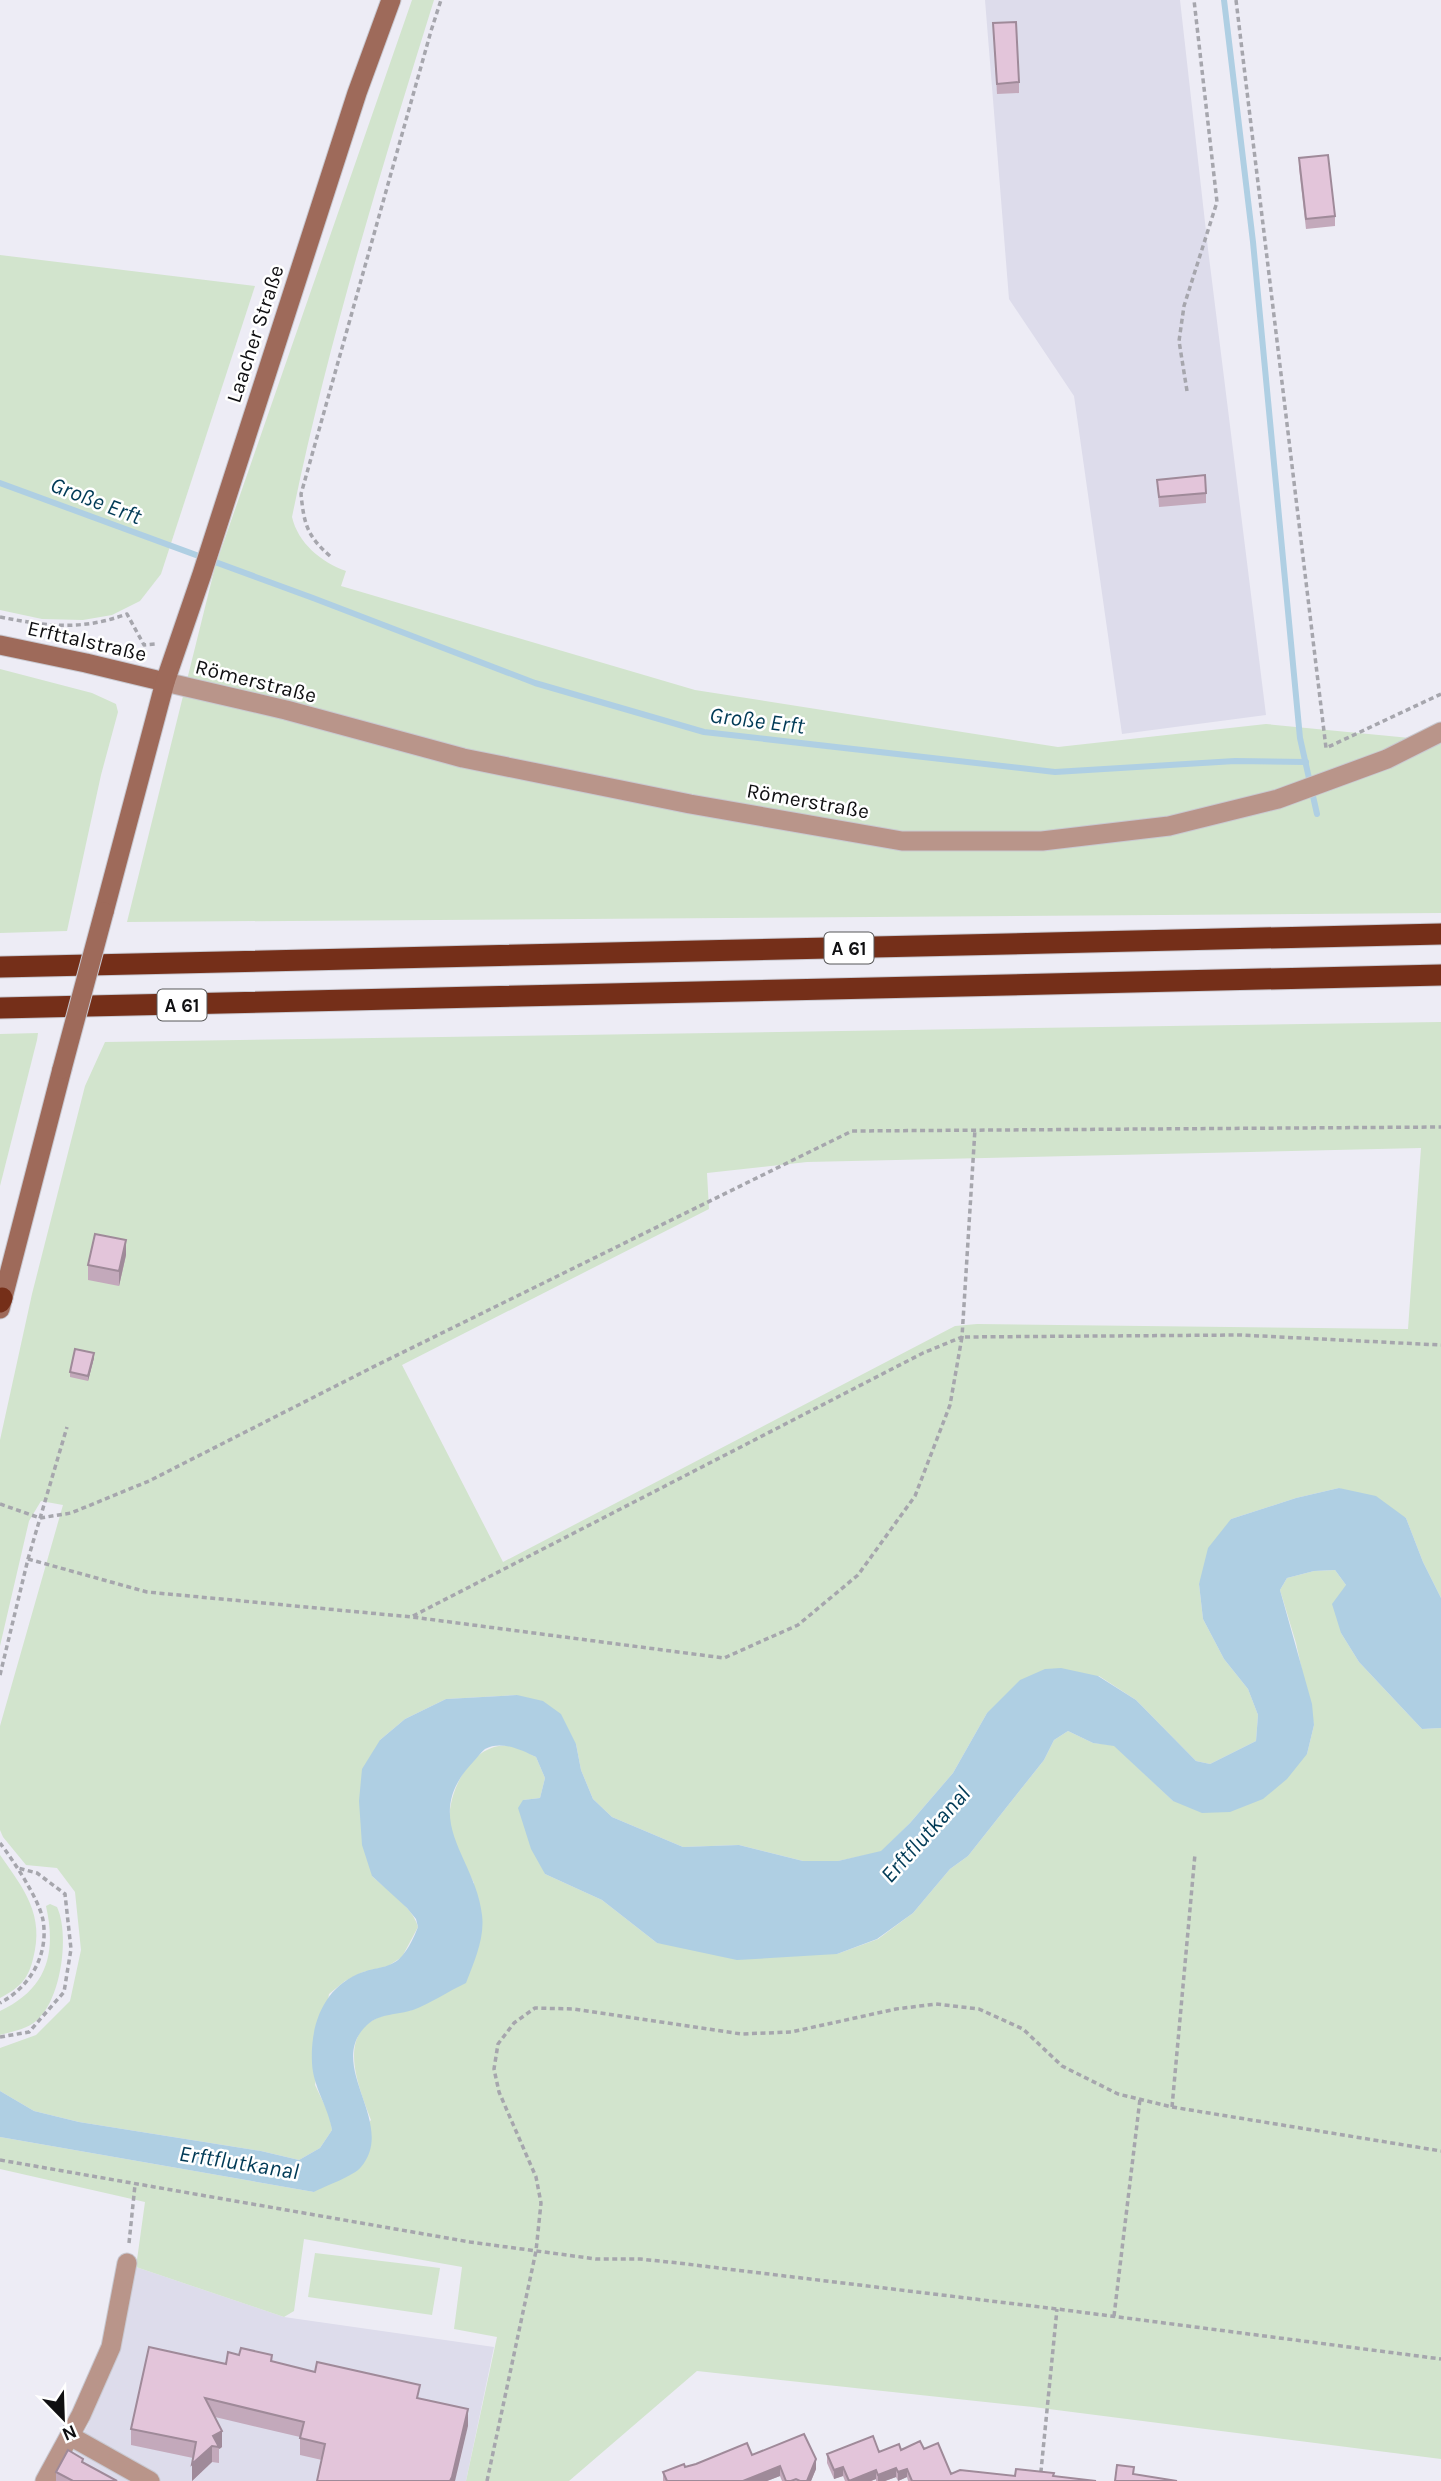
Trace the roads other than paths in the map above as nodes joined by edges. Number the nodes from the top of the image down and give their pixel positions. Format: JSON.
{"nodes":[{"id":1,"x":391,"y":0,"type":"edge"},
{"id":2,"x":0,"y":645,"type":"edge"},
{"id":3,"x":165,"y":682,"type":"junction"},
{"id":4,"x":1441,"y":732,"type":"edge"},
{"id":5,"x":1441,"y":934,"type":"edge"},
{"id":6,"x":0,"y":967,"type":"edge"},
{"id":7,"x":1441,"y":975,"type":"edge"},
{"id":8,"x":0,"y":1008,"type":"edge"},
{"id":9,"x":1,"y":1303,"type":"edge"},
{"id":10,"x":127,"y":2263,"type":"road end"},
{"id":11,"x":70,"y":2436,"type":"junction"},
{"id":12,"x":45,"y":2481,"type":"edge"},
{"id":13,"x":149,"y":2481,"type":"edge"}],
"edges":[{"from":1,"to":3,"type":"main road","name":"Laacher Straße"},
{"from":2,"to":3,"type":"main road","name":"Erfttalstraße"},
{"from":3,"to":4,"type":"street","name":"Römerstraße"},
{"from":3,"to":9,"type":"main road","name":"Laacher Straße","bridge":true},
{"from":5,"to":6,"type":"highway","number":"A 61"},
{"from":7,"to":8,"type":"highway","number":"A 61"},
{"from":10,"to":11,"type":"street"},
{"from":11,"to":12,"type":"street"},
{"from":11,"to":13,"type":"street"}]}
